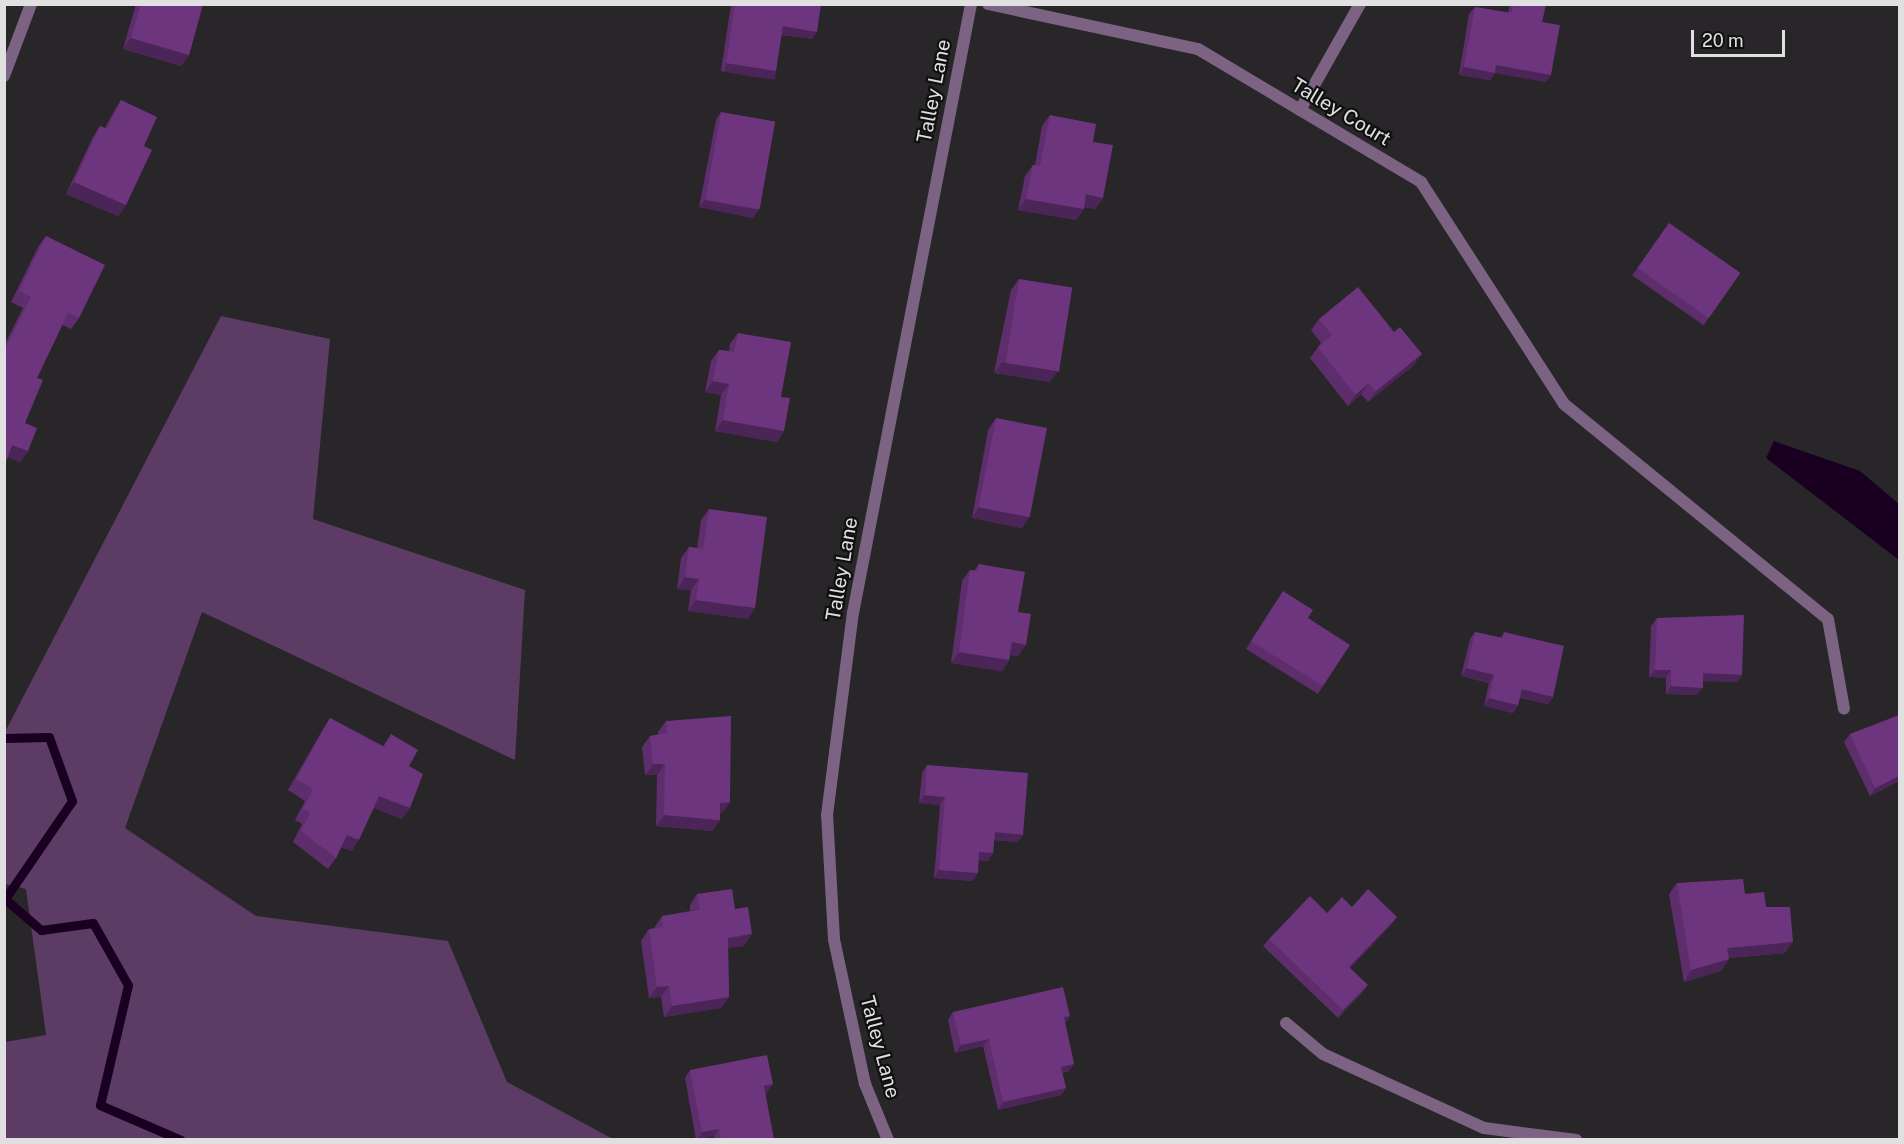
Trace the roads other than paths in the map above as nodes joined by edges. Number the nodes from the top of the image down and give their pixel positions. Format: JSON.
{"nodes":[{"id":1,"x":31,"y":4,"type":"edge"},
{"id":2,"x":971,"y":4,"type":"edge"},
{"id":3,"x":988,"y":4,"type":"edge"},
{"id":4,"x":1360,"y":4,"type":"edge"},
{"id":5,"x":4,"y":76,"type":"edge"},
{"id":6,"x":1300,"y":110,"type":"junction"},
{"id":7,"x":1844,"y":709,"type":"dead end"},
{"id":8,"x":1286,"y":1023,"type":"dead end"},
{"id":9,"x":888,"y":1140,"type":"edge"},
{"id":10,"x":1576,"y":1140,"type":"edge"}],
"edges":[{"from":1,"to":5,"type":"street"},
{"from":2,"to":9,"type":"street","name":"Talley Lane"},
{"from":3,"to":6,"type":"street","name":"Talley Court"},
{"from":4,"to":6,"type":"street"},
{"from":6,"to":7,"type":"street","name":"Talley Court"},
{"from":8,"to":10,"type":"street"}]}
